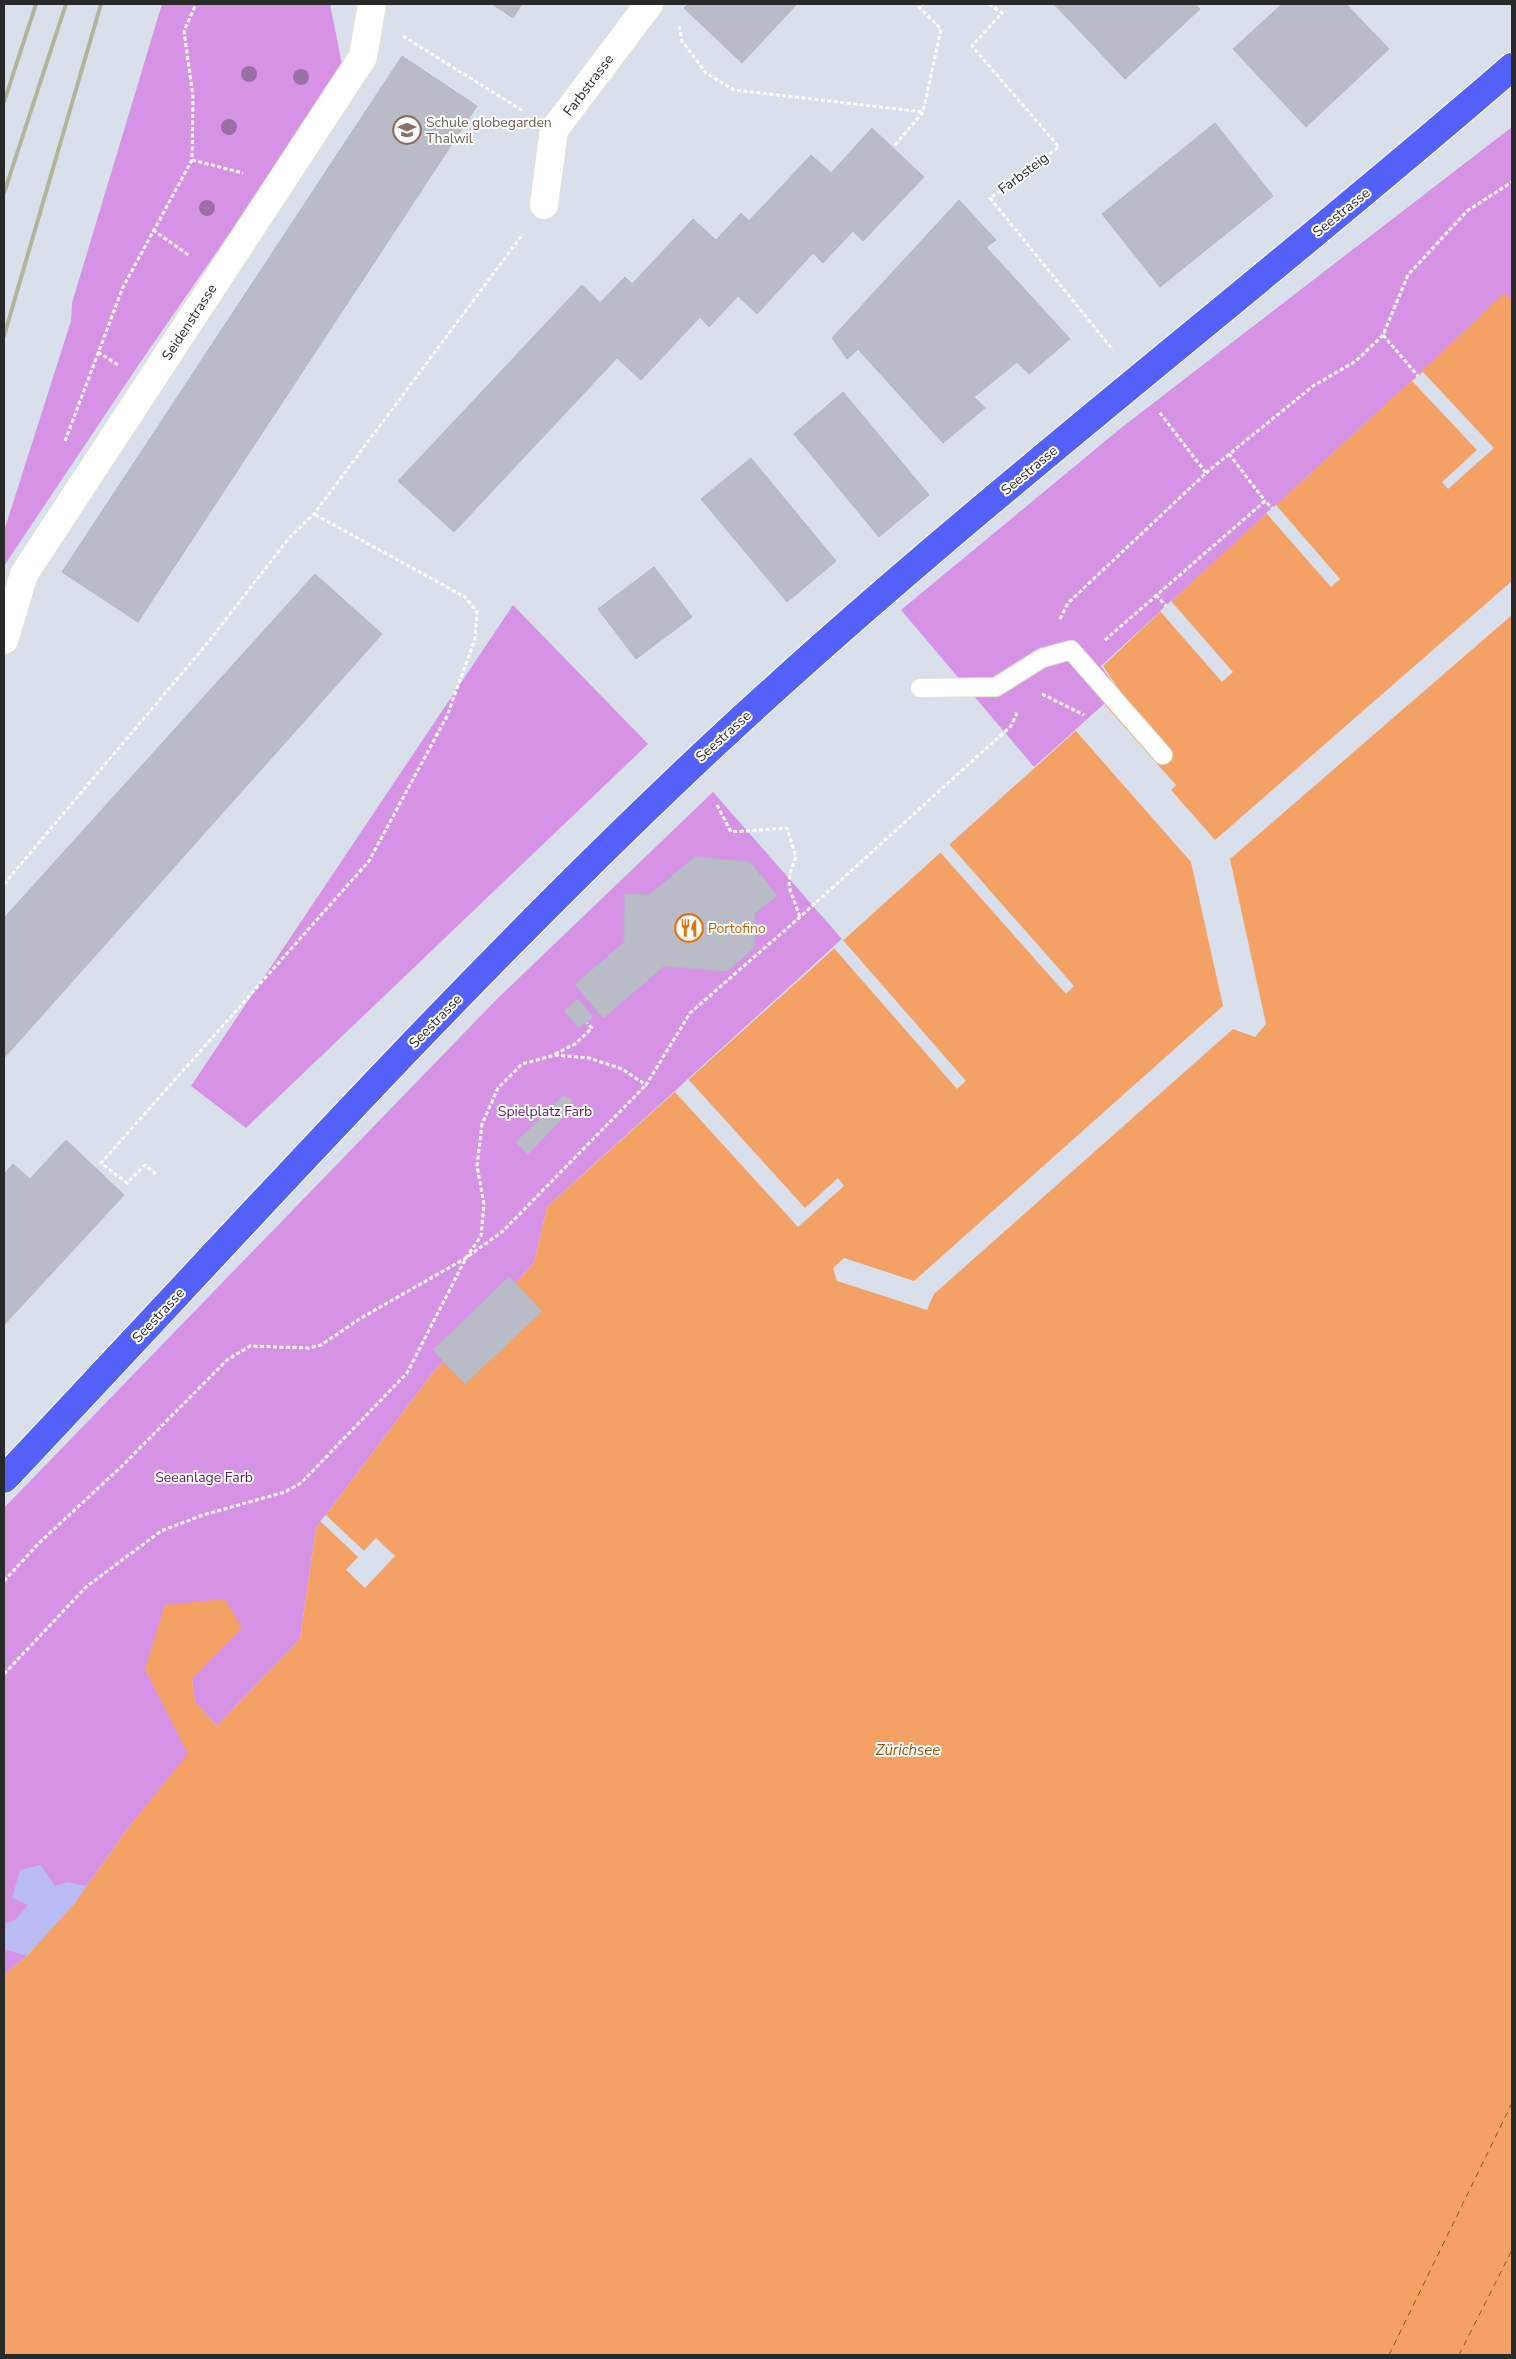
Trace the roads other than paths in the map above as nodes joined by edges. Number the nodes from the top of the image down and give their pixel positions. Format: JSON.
{"nodes":[{"id":1,"x":650,"y":4,"type":"edge"},
{"id":2,"x":371,"y":10,"type":"edge"},
{"id":3,"x":1512,"y":67,"type":"edge"},
{"id":4,"x":544,"y":205,"type":"road end"},
{"id":5,"x":4,"y":640,"type":"edge"},
{"id":6,"x":920,"y":688,"type":"dead end"},
{"id":7,"x":1163,"y":755,"type":"dead end"},
{"id":8,"x":4,"y":1479,"type":"edge"}],
"edges":[{"from":1,"to":4,"type":"street","name":"Farbstrasse"},
{"from":2,"to":5,"type":"street","name":"Seidenstrasse"},
{"from":3,"to":8,"type":"main road","name":"Seestrasse"},
{"from":6,"to":7,"type":"lane"}]}
